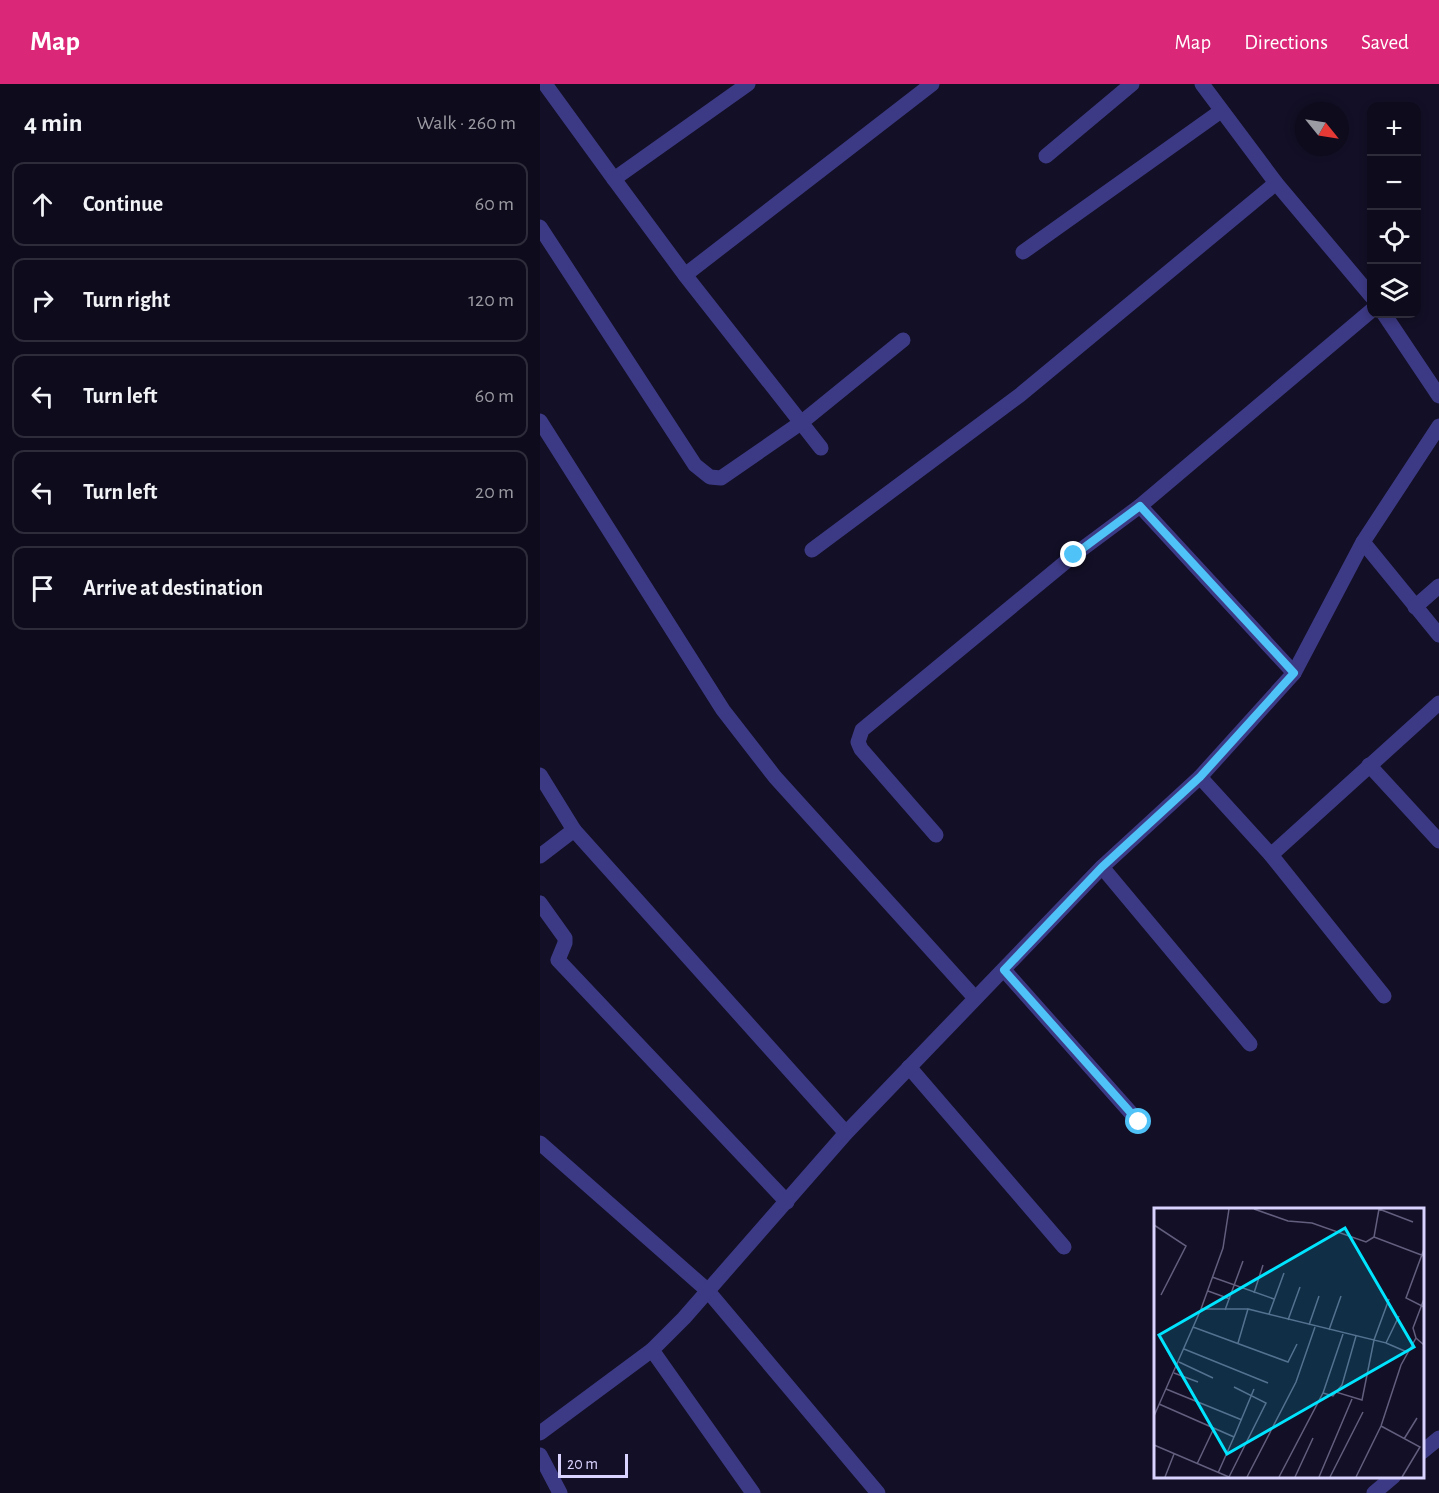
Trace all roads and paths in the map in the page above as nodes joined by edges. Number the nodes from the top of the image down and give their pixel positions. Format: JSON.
{"nodes":[{"id":1,"x":546,"y":84,"type":"edge"},
{"id":2,"x":747,"y":84,"type":"edge"},
{"id":3,"x":932,"y":84,"type":"edge"},
{"id":4,"x":1132,"y":84,"type":"edge"},
{"id":5,"x":1202,"y":84,"type":"edge"},
{"id":6,"x":729,"y":89,"type":"edge"},
{"id":7,"x":1221,"y":111,"type":"junction"},
{"id":8,"x":1046,"y":156,"type":"dead end"},
{"id":9,"x":614,"y":179,"type":"junction"},
{"id":10,"x":1276,"y":183,"type":"junction"},
{"id":11,"x":540,"y":227,"type":"edge"},
{"id":12,"x":1023,"y":252,"type":"dead end"},
{"id":13,"x":685,"y":275,"type":"junction"},
{"id":14,"x":1367,"y":292,"type":"edge"},
{"id":15,"x":1367,"y":313,"type":"edge"},
{"id":16,"x":1387,"y":318,"type":"edge"},
{"id":17,"x":903,"y":340,"type":"dead end"},
{"id":18,"x":1439,"y":396,"type":"edge"},
{"id":19,"x":540,"y":421,"type":"edge"},
{"id":20,"x":802,"y":422,"type":"junction"},
{"id":21,"x":1439,"y":426,"type":"edge"},
{"id":22,"x":821,"y":448,"type":"dead end"},
{"id":23,"x":1140,"y":506,"type":"junction"},
{"id":24,"x":1363,"y":542,"type":"junction"},
{"id":25,"x":812,"y":550,"type":"dead end"},
{"id":26,"x":1439,"y":586,"type":"edge"},
{"id":27,"x":1415,"y":607,"type":"junction"},
{"id":28,"x":1439,"y":635,"type":"edge"},
{"id":29,"x":1294,"y":673,"type":"junction"},
{"id":30,"x":1439,"y":703,"type":"edge"},
{"id":31,"x":1369,"y":765,"type":"junction"},
{"id":32,"x":540,"y":775,"type":"edge"},
{"id":33,"x":1200,"y":777,"type":"junction"},
{"id":34,"x":574,"y":830,"type":"junction"},
{"id":35,"x":936,"y":835,"type":"dead end"},
{"id":36,"x":1439,"y":841,"type":"edge"},
{"id":37,"x":1271,"y":855,"type":"junction"},
{"id":38,"x":540,"y":856,"type":"edge"},
{"id":39,"x":1102,"y":867,"type":"junction"},
{"id":40,"x":540,"y":903,"type":"edge"},
{"id":41,"x":1004,"y":970,"type":"junction"},
{"id":42,"x":1384,"y":996,"type":"dead end"},
{"id":43,"x":975,"y":998,"type":"junction"},
{"id":44,"x":1250,"y":1044,"type":"dead end"},
{"id":45,"x":909,"y":1067,"type":"junction"},
{"id":46,"x":1139,"y":1122,"type":"dead end"},
{"id":47,"x":846,"y":1133,"type":"junction"},
{"id":48,"x":540,"y":1143,"type":"edge"},
{"id":49,"x":787,"y":1202,"type":"junction"},
{"id":50,"x":1064,"y":1247,"type":"dead end"},
{"id":51,"x":707,"y":1290,"type":"junction"},
{"id":52,"x":652,"y":1350,"type":"junction"},
{"id":53,"x":540,"y":1433,"type":"edge"},
{"id":54,"x":1439,"y":1438,"type":"edge"},
{"id":55,"x":1424,"y":1450,"type":"edge"},
{"id":56,"x":540,"y":1455,"type":"edge"},
{"id":57,"x":1392,"y":1478,"type":"edge"},
{"id":58,"x":560,"y":1493,"type":"edge"},
{"id":59,"x":753,"y":1493,"type":"edge"},
{"id":60,"x":879,"y":1493,"type":"edge"},
{"id":61,"x":1374,"y":1493,"type":"edge"}],
"edges":[{"from":1,"to":9,"type":"street"},
{"from":2,"to":6,"type":"street"},
{"from":3,"to":13,"type":"street"},
{"from":4,"to":8,"type":"street"},
{"from":5,"to":7,"type":"street"},
{"from":6,"to":9,"type":"street"},
{"from":7,"to":10,"type":"street"},
{"from":7,"to":12,"type":"street"},
{"from":9,"to":13,"type":"street"},
{"from":10,"to":14,"type":"street"},
{"from":10,"to":25,"type":"street"},
{"from":11,"to":20,"type":"street"},
{"from":13,"to":20,"type":"street"},
{"from":15,"to":23,"type":"street"},
{"from":16,"to":18,"type":"street"},
{"from":17,"to":20,"type":"street"},
{"from":19,"to":43,"type":"street"},
{"from":20,"to":22,"type":"street"},
{"from":21,"to":24,"type":"street"},
{"from":23,"to":29,"type":"street"},
{"from":23,"to":35,"type":"street"},
{"from":24,"to":27,"type":"street"},
{"from":24,"to":29,"type":"street"},
{"from":26,"to":27,"type":"street"},
{"from":27,"to":28,"type":"street"},
{"from":29,"to":33,"type":"street"},
{"from":30,"to":31,"type":"street"},
{"from":31,"to":36,"type":"street"},
{"from":31,"to":37,"type":"street"},
{"from":32,"to":34,"type":"street"},
{"from":33,"to":37,"type":"street"},
{"from":33,"to":39,"type":"street"},
{"from":34,"to":38,"type":"street"},
{"from":34,"to":47,"type":"street"},
{"from":37,"to":42,"type":"street"},
{"from":39,"to":41,"type":"street"},
{"from":39,"to":44,"type":"street"},
{"from":40,"to":49,"type":"street"},
{"from":41,"to":43,"type":"street"},
{"from":41,"to":46,"type":"street"},
{"from":43,"to":45,"type":"street"},
{"from":45,"to":47,"type":"street"},
{"from":45,"to":50,"type":"street"},
{"from":47,"to":49,"type":"street"},
{"from":48,"to":51,"type":"street"},
{"from":49,"to":51,"type":"street"},
{"from":51,"to":52,"type":"street"},
{"from":51,"to":60,"type":"street"},
{"from":52,"to":53,"type":"street"},
{"from":52,"to":59,"type":"street"},
{"from":54,"to":55,"type":"street"},
{"from":56,"to":58,"type":"street"},
{"from":57,"to":61,"type":"street"}]}
